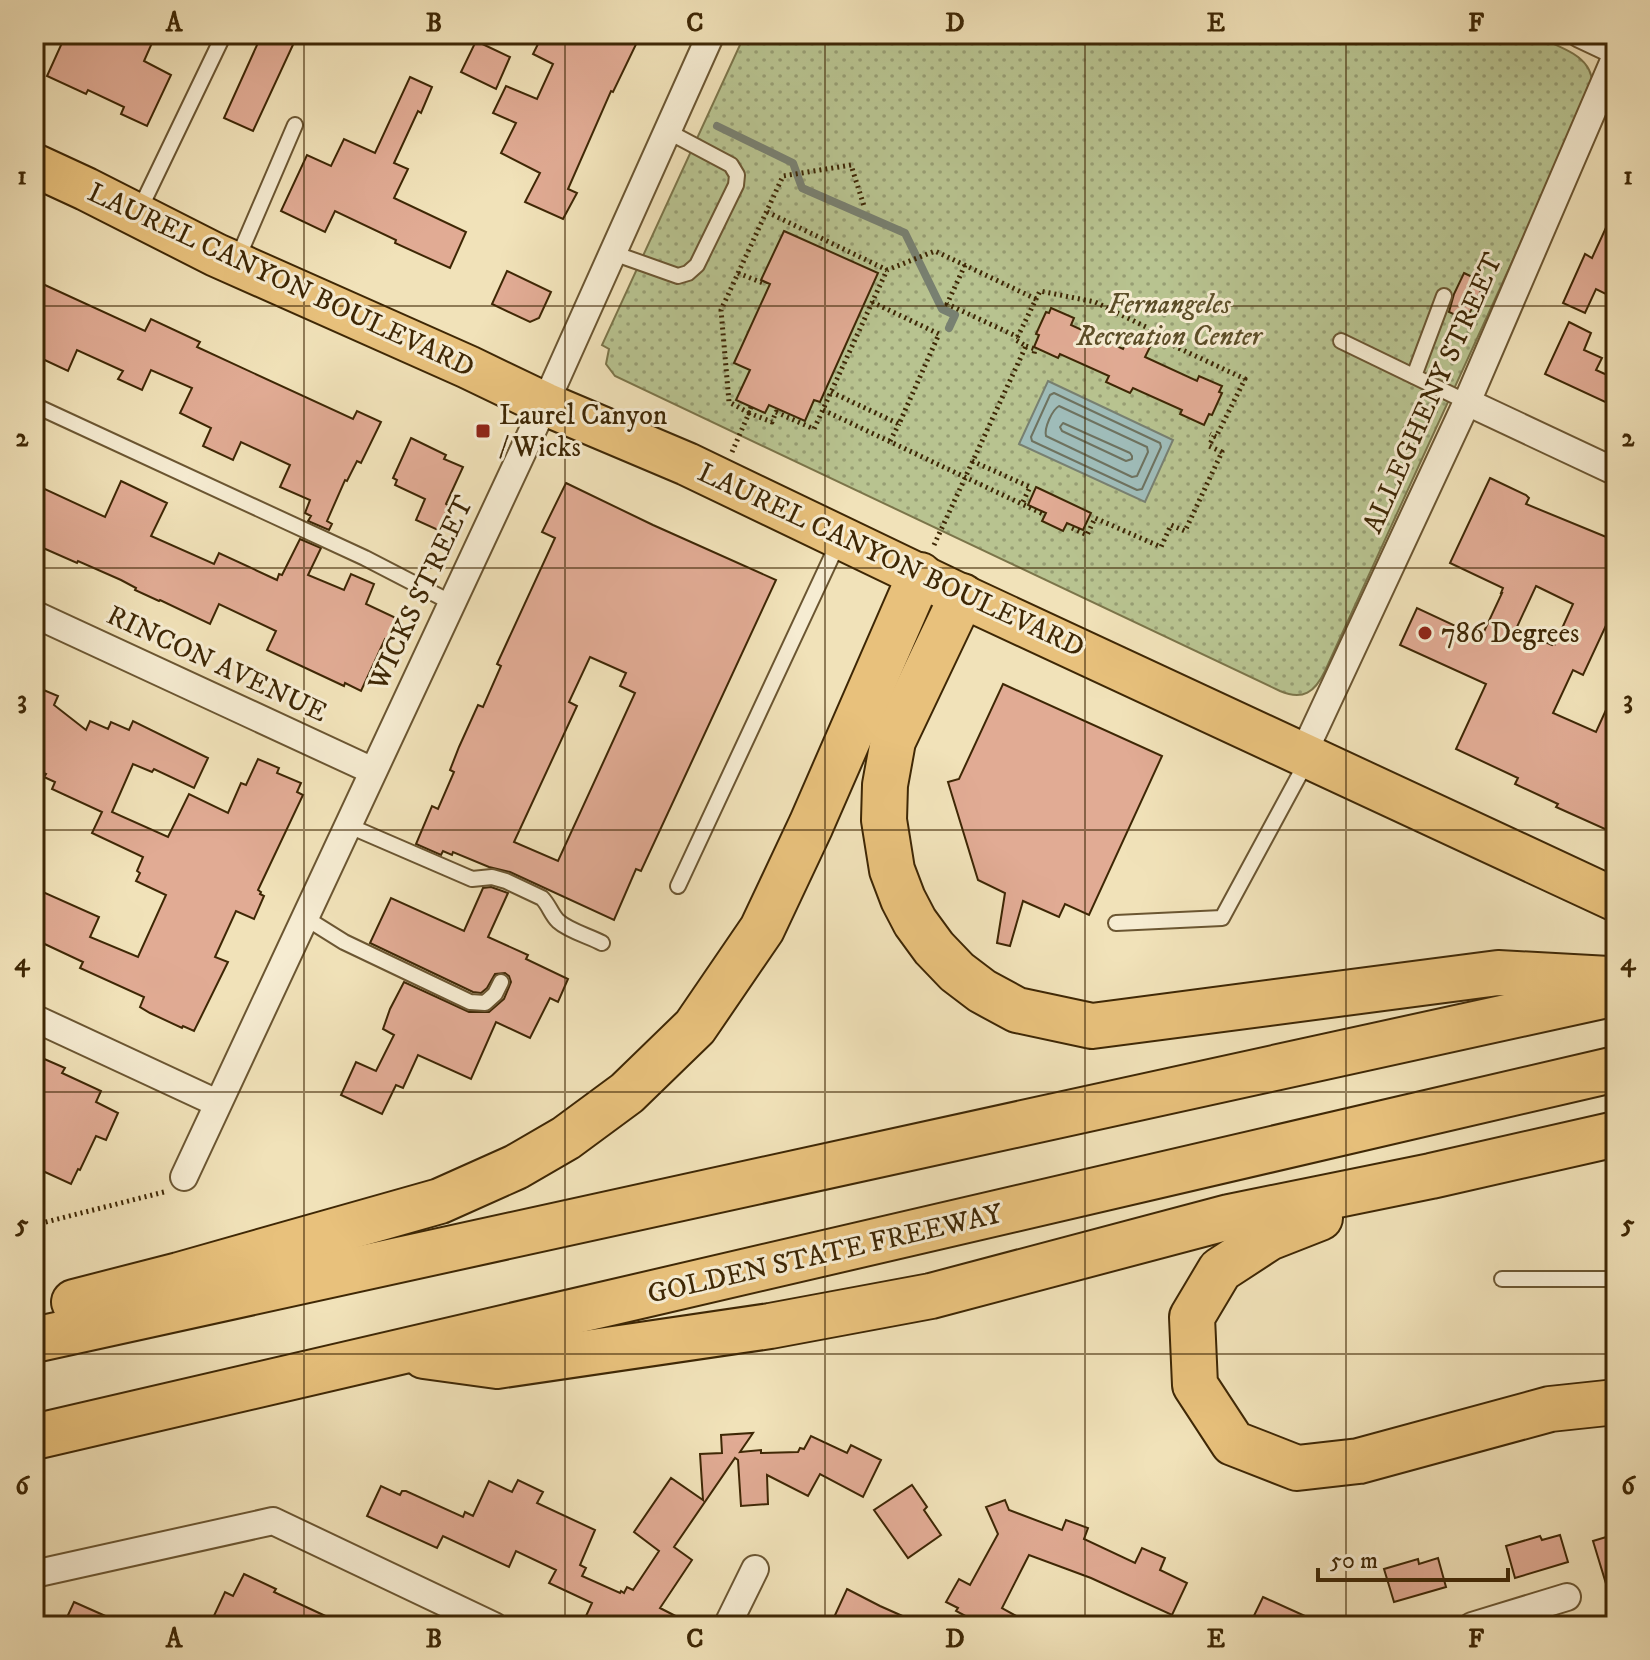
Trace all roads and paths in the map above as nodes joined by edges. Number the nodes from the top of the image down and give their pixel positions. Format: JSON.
{"nodes":[{"id":1,"x":224,"y":34,"type":"edge"},
{"id":2,"x":711,"y":34,"type":"edge"},
{"id":3,"x":1580,"y":34,"type":"edge"},
{"id":4,"x":1616,"y":53,"type":"edge"},
{"id":5,"x":295,"y":125,"type":"dead end"},
{"id":6,"x":667,"y":131,"type":"junction"},
{"id":7,"x":34,"y":165,"type":"edge"},
{"id":8,"x":864,"y":206,"type":"dead end"},
{"id":9,"x":767,"y":212,"type":"junction"},
{"id":10,"x":137,"y":215,"type":"junction"},
{"id":11,"x":613,"y":253,"type":"junction"},
{"id":12,"x":235,"y":264,"type":"junction"},
{"id":13,"x":965,"y":265,"type":"junction"},
{"id":14,"x":887,"y":270,"type":"junction"},
{"id":15,"x":738,"y":273,"type":"junction"},
{"id":16,"x":766,"y":282,"type":"dead end"},
{"id":17,"x":1444,"y":296,"type":"dead end"},
{"id":18,"x":1036,"y":299,"type":"junction"},
{"id":19,"x":872,"y":302,"type":"junction"},
{"id":20,"x":1018,"y":337,"type":"junction"},
{"id":21,"x":1341,"y":341,"type":"dead end"},
{"id":22,"x":1026,"y":346,"type":"junction"},
{"id":23,"x":1034,"y":354,"type":"dead end"},
{"id":24,"x":1414,"y":376,"type":"junction"},
{"id":25,"x":831,"y":392,"type":"junction"},
{"id":26,"x":1467,"y":402,"type":"junction"},
{"id":27,"x":545,"y":404,"type":"junction"},
{"id":28,"x":34,"y":405,"type":"edge"},
{"id":29,"x":750,"y":410,"type":"junction"},
{"id":30,"x":823,"y":410,"type":"junction"},
{"id":31,"x":899,"y":424,"type":"junction"},
{"id":32,"x":890,"y":441,"type":"junction"},
{"id":33,"x":972,"y":461,"type":"junction"},
{"id":34,"x":1616,"y":472,"type":"edge"},
{"id":35,"x":966,"y":477,"type":"junction"},
{"id":36,"x":720,"y":479,"type":"junction"},
{"id":37,"x":1022,"y":504,"type":"junction"},
{"id":38,"x":1043,"y":514,"type":"dead end"},
{"id":39,"x":1072,"y":528,"type":"dead end"},
{"id":40,"x":841,"y":537,"type":"junction"},
{"id":41,"x":920,"y":575,"type":"junction"},
{"id":42,"x":962,"y":596,"type":"junction"},
{"id":43,"x":452,"y":603,"type":"junction"},
{"id":44,"x":34,"y":614,"type":"edge"},
{"id":45,"x":1306,"y":756,"type":"junction"},
{"id":46,"x":373,"y":771,"type":"junction"},
{"id":47,"x":347,"y":825,"type":"junction"},
{"id":48,"x":678,"y":886,"type":"dead end"},
{"id":49,"x":1616,"y":900,"type":"edge"},
{"id":50,"x":304,"y":917,"type":"junction"},
{"id":51,"x":1116,"y":923,"type":"dead end"},
{"id":52,"x":602,"y":943,"type":"dead end"},
{"id":53,"x":1616,"y":979,"type":"edge"},
{"id":54,"x":501,"y":982,"type":"dead end"},
{"id":55,"x":1616,"y":993,"type":"edge"},
{"id":56,"x":34,"y":1018,"type":"edge"},
{"id":57,"x":1616,"y":1069,"type":"edge"},
{"id":58,"x":217,"y":1103,"type":"junction"},
{"id":59,"x":1616,"y":1134,"type":"edge"},
{"id":60,"x":1431,"y":1176,"type":"junction"},
{"id":61,"x":184,"y":1177,"type":"joint"},
{"id":62,"x":34,"y":1225,"type":"edge"},
{"id":63,"x":1502,"y":1279,"type":"dead end"},
{"id":64,"x":1616,"y":1279,"type":"edge"},
{"id":65,"x":34,"y":1312,"type":"edge"},
{"id":66,"x":34,"y":1340,"type":"edge"},
{"id":67,"x":398,"y":1353,"type":"junction"},
{"id":68,"x":1616,"y":1402,"type":"edge"},
{"id":69,"x":34,"y":1437,"type":"edge"},
{"id":70,"x":755,"y":1569,"type":"dead end"},
{"id":71,"x":34,"y":1574,"type":"edge"},
{"id":72,"x":1567,"y":1597,"type":"dead end"},
{"id":73,"x":494,"y":1626,"type":"edge"},
{"id":74,"x":727,"y":1626,"type":"edge"},
{"id":75,"x":1472,"y":1626,"type":"edge"}],
"edges":[{"from":1,"to":10,"type":"lane"},
{"from":2,"to":6,"type":"street","name":"WICKS STREET"},
{"from":3,"to":4,"type":"street"},
{"from":4,"to":26,"type":"street","name":"ALLEGHENY STREET"},
{"from":5,"to":12,"type":"lane"},
{"from":6,"to":11,"type":"street","name":"WICKS STREET"},
{"from":6,"to":11,"type":"lane"},
{"from":7,"to":10,"type":"main road","name":"LAUREL CANYON BOULEVARD"},
{"from":8,"to":9,"type":"path"},
{"from":9,"to":14,"type":"path"},
{"from":9,"to":15,"type":"path"},
{"from":10,"to":12,"type":"main road","name":"LAUREL CANYON BOULEVARD"},
{"from":11,"to":27,"type":"street","name":"WICKS STREET"},
{"from":12,"to":27,"type":"main road","name":"LAUREL CANYON BOULEVARD"},
{"from":13,"to":14,"type":"path"},
{"from":13,"to":18,"type":"path"},
{"from":13,"to":20,"type":"path"},
{"from":14,"to":19,"type":"path"},
{"from":15,"to":16,"type":"path"},
{"from":15,"to":29,"type":"path"},
{"from":17,"to":24,"type":"lane"},
{"from":18,"to":20,"type":"path"},
{"from":18,"to":39,"type":"path"},
{"from":19,"to":25,"type":"path"},
{"from":19,"to":31,"type":"path"},
{"from":20,"to":22,"type":"path"},
{"from":21,"to":24,"type":"lane"},
{"from":22,"to":23,"type":"path"},
{"from":22,"to":33,"type":"path"},
{"from":24,"to":26,"type":"lane"},
{"from":25,"to":30,"type":"path"},
{"from":25,"to":31,"type":"path"},
{"from":26,"to":34,"type":"street"},
{"from":26,"to":45,"type":"street","name":"ALLEGHENY STREET"},
{"from":27,"to":36,"type":"main road","name":"LAUREL CANYON BOULEVARD"},
{"from":27,"to":43,"type":"street","name":"WICKS STREET"},
{"from":28,"to":43,"type":"lane"},
{"from":29,"to":30,"type":"path"},
{"from":29,"to":36,"type":"path"},
{"from":30,"to":32,"type":"path"},
{"from":31,"to":32,"type":"path"},
{"from":32,"to":35,"type":"path"},
{"from":33,"to":35,"type":"path"},
{"from":33,"to":37,"type":"path"},
{"from":35,"to":37,"type":"path"},
{"from":35,"to":41,"type":"path"},
{"from":36,"to":40,"type":"main road","name":"LAUREL CANYON BOULEVARD"},
{"from":37,"to":38,"type":"path"},
{"from":40,"to":41,"type":"main road","name":"LAUREL CANYON BOULEVARD"},
{"from":40,"to":48,"type":"lane"},
{"from":41,"to":42,"type":"main road","name":"LAUREL CANYON BOULEVARD"},
{"from":41,"to":65,"type":"highway"},
{"from":42,"to":45,"type":"main road","name":"LAUREL CANYON BOULEVARD"},
{"from":42,"to":53,"type":"highway"},
{"from":43,"to":46,"type":"street","name":"WICKS STREET"},
{"from":44,"to":46,"type":"street","name":"RINCON AVENUE"},
{"from":45,"to":49,"type":"main road","name":"LAUREL CANYON BOULEVARD"},
{"from":45,"to":51,"type":"lane"},
{"from":46,"to":47,"type":"street","name":"WICKS STREET"},
{"from":47,"to":50,"type":"street","name":"WICKS STREET"},
{"from":47,"to":52,"type":"lane"},
{"from":50,"to":54,"type":"lane"},
{"from":50,"to":58,"type":"street","name":"WICKS STREET"},
{"from":55,"to":66,"type":"highway"},
{"from":56,"to":58,"type":"street"},
{"from":57,"to":67,"type":"highway","name":"GOLDEN STATE FREEWAY"},
{"from":58,"to":61,"type":"street","name":"WICKS STREET"},
{"from":59,"to":60,"type":"highway"},
{"from":60,"to":67,"type":"highway"},
{"from":60,"to":68,"type":"highway"},
{"from":61,"to":62,"type":"path"},
{"from":63,"to":64,"type":"lane"},
{"from":67,"to":69,"type":"highway","name":"GOLDEN STATE FREEWAY"},
{"from":70,"to":74,"type":"street"},
{"from":71,"to":73,"type":"street"},
{"from":72,"to":75,"type":"street"}]}
